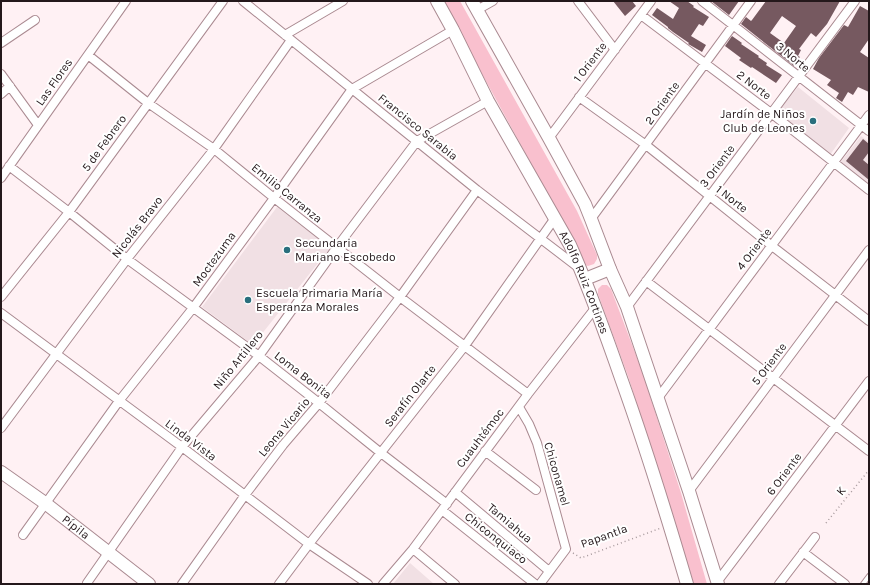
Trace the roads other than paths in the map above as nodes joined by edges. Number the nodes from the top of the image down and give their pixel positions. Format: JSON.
{"nodes":[{"id":1,"x":126,"y":1,"type":"edge"},
{"id":2,"x":223,"y":1,"type":"edge"},
{"id":3,"x":243,"y":1,"type":"edge"},
{"id":4,"x":344,"y":1,"type":"edge"},
{"id":5,"x":437,"y":1,"type":"edge"},
{"id":6,"x":494,"y":1,"type":"edge"},
{"id":7,"x":578,"y":1,"type":"edge"},
{"id":8,"x":702,"y":1,"type":"edge"},
{"id":9,"x":751,"y":1,"type":"edge"},
{"id":10,"x":854,"y":1,"type":"edge"},
{"id":11,"x":650,"y":2,"type":"edge"},
{"id":12,"x":474,"y":6,"type":"edge"},
{"id":13,"x":641,"y":16,"type":"junction"},
{"id":14,"x":35,"y":20,"type":"dead end"},
{"id":15,"x":734,"y":25,"type":"junction"},
{"id":16,"x":453,"y":30,"type":"junction"},
{"id":17,"x":288,"y":37,"type":"junction"},
{"id":18,"x":1,"y":43,"type":"edge"},
{"id":19,"x":615,"y":50,"type":"junction"},
{"id":20,"x":88,"y":55,"type":"junction"},
{"id":21,"x":706,"y":64,"type":"junction"},
{"id":22,"x":1,"y":74,"type":"edge"},
{"id":23,"x":798,"y":76,"type":"junction"},
{"id":24,"x":10,"y":86,"type":"junction"},
{"id":25,"x":352,"y":89,"type":"junction"},
{"id":26,"x":1,"y":94,"type":"edge"},
{"id":27,"x":579,"y":97,"type":"junction"},
{"id":28,"x":488,"y":101,"type":"junction"},
{"id":29,"x":148,"y":103,"type":"junction"},
{"id":30,"x":771,"y":113,"type":"junction"},
{"id":31,"x":869,"y":115,"type":"edge"},
{"id":32,"x":38,"y":125,"type":"junction"},
{"id":33,"x":862,"y":125,"type":"junction"},
{"id":34,"x":869,"y":131,"type":"edge"},
{"id":35,"x":548,"y":138,"type":"junction"},
{"id":36,"x":417,"y":141,"type":"junction"},
{"id":37,"x":646,"y":145,"type":"junction"},
{"id":38,"x":214,"y":149,"type":"junction"},
{"id":39,"x":834,"y":162,"type":"junction"},
{"id":40,"x":9,"y":166,"type":"junction"},
{"id":41,"x":1,"y":178,"type":"edge"},
{"id":42,"x":477,"y":190,"type":"junction"},
{"id":43,"x":869,"y":190,"type":"edge"},
{"id":44,"x":709,"y":196,"type":"junction"},
{"id":45,"x":274,"y":198,"type":"junction"},
{"id":46,"x":69,"y":212,"type":"junction"},
{"id":47,"x":556,"y":218,"type":"junction"},
{"id":48,"x":591,"y":219,"type":"junction"},
{"id":49,"x":541,"y":238,"type":"junction"},
{"id":50,"x":772,"y":246,"type":"junction"},
{"id":51,"x":336,"y":247,"type":"junction"},
{"id":52,"x":869,"y":250,"type":"edge"},
{"id":53,"x":128,"y":259,"type":"junction"},
{"id":54,"x":610,"y":269,"type":"junction"},
{"id":55,"x":583,"y":274,"type":"junction"},
{"id":56,"x":646,"y":281,"type":"junction"},
{"id":57,"x":836,"y":295,"type":"junction"},
{"id":58,"x":1,"y":297,"type":"edge"},
{"id":59,"x":400,"y":297,"type":"junction"},
{"id":60,"x":596,"y":307,"type":"junction"},
{"id":61,"x":627,"y":307,"type":"junction"},
{"id":62,"x":193,"y":308,"type":"junction"},
{"id":63,"x":1,"y":313,"type":"edge"},
{"id":64,"x":869,"y":322,"type":"edge"},
{"id":65,"x":710,"y":329,"type":"junction"},
{"id":66,"x":464,"y":347,"type":"junction"},
{"id":67,"x":56,"y":354,"type":"junction"},
{"id":68,"x":259,"y":356,"type":"junction"},
{"id":69,"x":774,"y":378,"type":"junction"},
{"id":70,"x":869,"y":381,"type":"edge"},
{"id":71,"x":528,"y":394,"type":"junction"},
{"id":72,"x":658,"y":398,"type":"junction"},
{"id":73,"x":119,"y":401,"type":"junction"},
{"id":74,"x":319,"y":403,"type":"junction"},
{"id":75,"x":519,"y":407,"type":"junction"},
{"id":76,"x":836,"y":425,"type":"junction"},
{"id":77,"x":1,"y":428,"type":"edge"},
{"id":78,"x":182,"y":447,"type":"junction"},
{"id":79,"x":485,"y":451,"type":"junction"},
{"id":80,"x":869,"y":451,"type":"edge"},
{"id":81,"x":381,"y":453,"type":"junction"},
{"id":82,"x":1,"y":472,"type":"edge"},
{"id":83,"x":536,"y":490,"type":"dead end"},
{"id":84,"x":689,"y":491,"type":"junction"},
{"id":85,"x":455,"y":492,"type":"junction"},
{"id":86,"x":245,"y":495,"type":"junction"},
{"id":87,"x":45,"y":503,"type":"junction"},
{"id":88,"x":445,"y":507,"type":"junction"},
{"id":89,"x":23,"y":535,"type":"dead end"},
{"id":90,"x":815,"y":537,"type":"dead end"},
{"id":91,"x":309,"y":544,"type":"junction"},
{"id":92,"x":413,"y":549,"type":"junction"},
{"id":93,"x":566,"y":549,"type":"joint"},
{"id":94,"x":109,"y":552,"type":"junction"},
{"id":95,"x":804,"y":552,"type":"junction"},
{"id":96,"x":549,"y":571,"type":"junction"},
{"id":97,"x":869,"y":576,"type":"edge"},
{"id":98,"x":544,"y":582,"type":"edge"},
{"id":99,"x":87,"y":583,"type":"edge"},
{"id":100,"x":385,"y":583,"type":"edge"},
{"id":101,"x":717,"y":583,"type":"edge"},
{"id":102,"x":149,"y":584,"type":"edge"},
{"id":103,"x":182,"y":584,"type":"edge"},
{"id":104,"x":279,"y":584,"type":"edge"},
{"id":105,"x":368,"y":584,"type":"edge"},
{"id":106,"x":455,"y":584,"type":"edge"},
{"id":107,"x":535,"y":584,"type":"edge"},
{"id":108,"x":687,"y":584,"type":"edge"},
{"id":109,"x":779,"y":584,"type":"edge"},
{"id":110,"x":845,"y":584,"type":"edge"},
{"id":111,"x":863,"y":584,"type":"edge"}],
"edges":[{"from":1,"to":20,"type":"street","name":"Las Flores"},
{"from":2,"to":29,"type":"street","name":"5 de Febrero"},
{"from":3,"to":17,"type":"street","name":"Francisco Sarabia"},
{"from":4,"to":17,"type":"street","name":"Nicolás Bravo"},
{"from":5,"to":16,"type":"main road","name":"Adolfo Ruiz Cortines"},
{"from":6,"to":12,"type":"street"},
{"from":7,"to":19,"type":"street"},
{"from":8,"to":15,"type":"street","name":"3 Norte"},
{"from":9,"to":15,"type":"street","name":"2 Oriente"},
{"from":10,"to":23,"type":"street","name":"3 Oriente"},
{"from":11,"to":13,"type":"street","name":"1 Oriente"},
{"from":12,"to":35,"type":"main road"},
{"from":13,"to":19,"type":"street","name":"1 Oriente"},
{"from":13,"to":21,"type":"street","name":"2 Norte"},
{"from":14,"to":18,"type":"street"},
{"from":15,"to":21,"type":"street","name":"2 Oriente"},
{"from":15,"to":23,"type":"street","name":"3 Norte"},
{"from":16,"to":25,"type":"street","name":"Moctezuma"},
{"from":16,"to":28,"type":"main road","name":"Adolfo Ruiz Cortines"},
{"from":17,"to":25,"type":"street","name":"Francisco Sarabia"},
{"from":17,"to":38,"type":"street","name":"Nicolás Bravo"},
{"from":19,"to":27,"type":"street","name":"1 Oriente"},
{"from":20,"to":29,"type":"street","name":"Emilio Carranza"},
{"from":20,"to":32,"type":"street","name":"Las Flores"},
{"from":21,"to":30,"type":"street","name":"2 Norte"},
{"from":21,"to":37,"type":"street","name":"2 Oriente"},
{"from":22,"to":24,"type":"street"},
{"from":23,"to":30,"type":"street","name":"3 Oriente"},
{"from":23,"to":33,"type":"street","name":"3 Norte"},
{"from":24,"to":26,"type":"street"},
{"from":24,"to":32,"type":"street"},
{"from":25,"to":36,"type":"street","name":"Francisco Sarabia"},
{"from":25,"to":45,"type":"street","name":"Moctezuma"},
{"from":27,"to":35,"type":"street","name":"1 Oriente"},
{"from":27,"to":37,"type":"street","name":"1 Norte"},
{"from":28,"to":36,"type":"street","name":"Niño Artillero"},
{"from":28,"to":47,"type":"main road","name":"Adolfo Ruiz Cortines"},
{"from":29,"to":38,"type":"street","name":"Emilio Carranza"},
{"from":29,"to":46,"type":"street","name":"5 de Febrero"},
{"from":30,"to":39,"type":"street","name":"2 Norte"},
{"from":30,"to":44,"type":"street","name":"3 Oriente"},
{"from":31,"to":33,"type":"street","name":"4 Oriente"},
{"from":32,"to":40,"type":"street","name":"Las Flores"},
{"from":33,"to":34,"type":"street","name":"3 Norte"},
{"from":33,"to":39,"type":"street","name":"4 Oriente"},
{"from":35,"to":48,"type":"main road"},
{"from":36,"to":42,"type":"street","name":"Francisco Sarabia"},
{"from":36,"to":51,"type":"street","name":"Niño Artillero"},
{"from":37,"to":44,"type":"street","name":"1 Norte"},
{"from":37,"to":48,"type":"street","name":"2 Oriente"},
{"from":38,"to":45,"type":"street","name":"Emilio Carranza"},
{"from":38,"to":53,"type":"street","name":"Nicolás Bravo"},
{"from":39,"to":43,"type":"street","name":"2 Norte"},
{"from":39,"to":50,"type":"street","name":"4 Oriente"},
{"from":40,"to":41,"type":"street","name":"Las Flores"},
{"from":40,"to":46,"type":"street","name":"Loma Bonita"},
{"from":42,"to":49,"type":"street","name":"Francisco Sarabia"},
{"from":42,"to":59,"type":"street","name":"Leona Vicario"},
{"from":44,"to":50,"type":"street","name":"1 Norte"},
{"from":44,"to":56,"type":"street","name":"3 Oriente"},
{"from":45,"to":51,"type":"street","name":"Emilio Carranza"},
{"from":45,"to":62,"type":"street","name":"Moctezuma"},
{"from":46,"to":53,"type":"street","name":"Loma Bonita"},
{"from":46,"to":58,"type":"street","name":"5 de Febrero"},
{"from":47,"to":49,"type":"street","name":"Serafín Olarte"},
{"from":47,"to":55,"type":"main road","name":"Adolfo Ruiz Cortines"},
{"from":48,"to":54,"type":"main road"},
{"from":49,"to":55,"type":"street","name":"Francisco Sarabia"},
{"from":49,"to":66,"type":"street","name":"Serafín Olarte"},
{"from":50,"to":57,"type":"street","name":"1 Norte"},
{"from":50,"to":65,"type":"street","name":"4 Oriente"},
{"from":51,"to":59,"type":"street","name":"Emilio Carranza"},
{"from":51,"to":68,"type":"street","name":"Niño Artillero"},
{"from":52,"to":57,"type":"street","name":"5 Oriente"},
{"from":53,"to":62,"type":"street","name":"Loma Bonita"},
{"from":53,"to":67,"type":"street","name":"Nicolás Bravo"},
{"from":54,"to":55,"type":"main road"},
{"from":54,"to":61,"type":"main road"},
{"from":55,"to":60,"type":"main road","name":"Adolfo Ruiz Cortines"},
{"from":56,"to":61,"type":"street","name":"3 Oriente"},
{"from":56,"to":65,"type":"street"},
{"from":57,"to":64,"type":"street","name":"1 Norte"},
{"from":57,"to":69,"type":"street","name":"5 Oriente"},
{"from":59,"to":66,"type":"street","name":"Emilio Carranza"},
{"from":59,"to":74,"type":"street","name":"Leona Vicario"},
{"from":60,"to":71,"type":"street","name":"Cuauhtémoc"},
{"from":60,"to":108,"type":"main road","name":"Adolfo Ruiz Cortines"},
{"from":61,"to":72,"type":"main road"},
{"from":62,"to":68,"type":"street","name":"Loma Bonita"},
{"from":62,"to":73,"type":"street","name":"Moctezuma"},
{"from":63,"to":67,"type":"street","name":"Linda Vista"},
{"from":65,"to":69,"type":"street"},
{"from":65,"to":72,"type":"street","name":"4 Oriente"},
{"from":66,"to":71,"type":"street","name":"Emilio Carranza"},
{"from":66,"to":81,"type":"street","name":"Serafín Olarte"},
{"from":67,"to":73,"type":"street","name":"Linda Vista"},
{"from":67,"to":77,"type":"street","name":"Nicolás Bravo"},
{"from":68,"to":74,"type":"street","name":"Loma Bonita"},
{"from":68,"to":78,"type":"street","name":"Niño Artillero"},
{"from":69,"to":76,"type":"street"},
{"from":69,"to":84,"type":"street","name":"5 Oriente"},
{"from":70,"to":76,"type":"street","name":"6 Oriente"},
{"from":71,"to":75,"type":"street","name":"Cuauhtémoc"},
{"from":72,"to":84,"type":"main road"},
{"from":73,"to":78,"type":"street","name":"Linda Vista"},
{"from":73,"to":87,"type":"street","name":"Moctezuma"},
{"from":74,"to":81,"type":"street","name":"Loma Bonita"},
{"from":74,"to":86,"type":"street","name":"Leona Vicario"},
{"from":75,"to":79,"type":"street","name":"Cuauhtémoc"},
{"from":75,"to":93,"type":"street","name":"Chiconamel"},
{"from":76,"to":80,"type":"street"},
{"from":76,"to":101,"type":"street","name":"6 Oriente"},
{"from":78,"to":86,"type":"street","name":"Linda Vista"},
{"from":78,"to":94,"type":"street","name":"Niño Artillero"},
{"from":79,"to":83,"type":"street","name":"Chiconamel"},
{"from":79,"to":85,"type":"street","name":"Cuauhtémoc"},
{"from":81,"to":88,"type":"street","name":"Loma Bonita"},
{"from":81,"to":91,"type":"street","name":"Serafín Olarte"},
{"from":82,"to":87,"type":"main road","name":"Pípila"},
{"from":84,"to":101,"type":"main road"},
{"from":85,"to":88,"type":"street","name":"Cuauhtémoc"},
{"from":85,"to":96,"type":"street","name":"Tamiahua"},
{"from":86,"to":91,"type":"street","name":"Linda Vista"},
{"from":86,"to":103,"type":"street","name":"Leona Vicario"},
{"from":87,"to":89,"type":"street","name":"Moctezuma"},
{"from":87,"to":94,"type":"main road","name":"Pípila"},
{"from":88,"to":92,"type":"street","name":"Cuauhtémoc"},
{"from":88,"to":107,"type":"street","name":"Chiconquiaco"},
{"from":90,"to":95,"type":"street"},
{"from":91,"to":104,"type":"street","name":"Serafín Olarte"},
{"from":91,"to":105,"type":"street","name":"Linda Vista"},
{"from":92,"to":100,"type":"street","name":"Cuauhtémoc"},
{"from":92,"to":106,"type":"street"},
{"from":93,"to":96,"type":"street","name":"Papantla"},
{"from":94,"to":99,"type":"street","name":"Niño Artillero"},
{"from":94,"to":102,"type":"main road","name":"Pípila"},
{"from":95,"to":109,"type":"street"},
{"from":95,"to":110,"type":"street"},
{"from":96,"to":98,"type":"street","name":"Papantla"},
{"from":97,"to":111,"type":"lane"}]}
